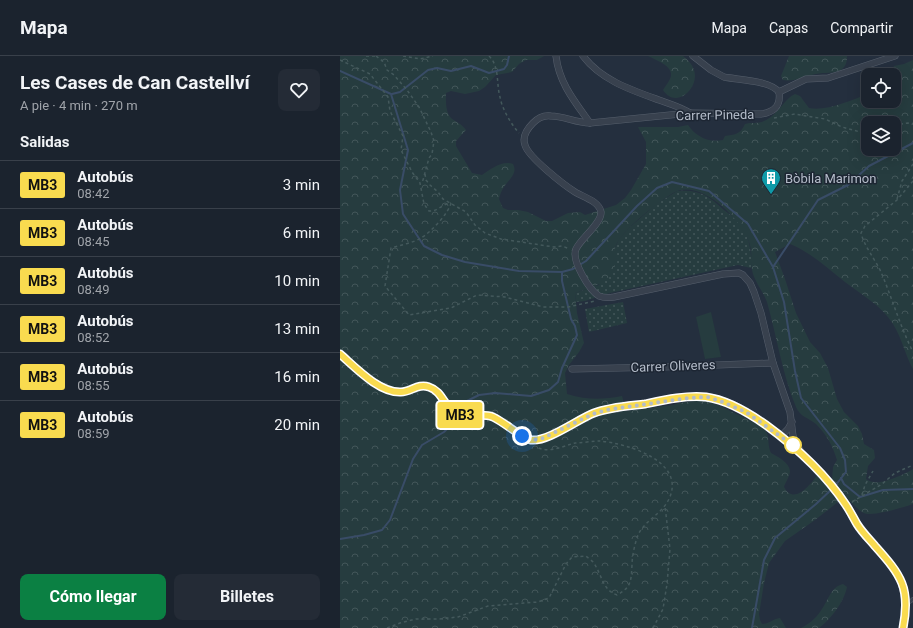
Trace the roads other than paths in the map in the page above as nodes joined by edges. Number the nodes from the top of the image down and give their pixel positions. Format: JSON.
{"nodes":[{"id":1,"x":556,"y":56,"type":"edge"},
{"id":2,"x":583,"y":56,"type":"edge"},
{"id":3,"x":692,"y":56,"type":"edge"},
{"id":4,"x":895,"y":56,"type":"edge"},
{"id":5,"x":779,"y":92,"type":"junction"},
{"id":6,"x":690,"y":113,"type":"junction"},
{"id":7,"x":590,"y":124,"type":"junction"},
{"id":8,"x":340,"y":354,"type":"edge"},
{"id":9,"x":773,"y":363,"type":"junction"},
{"id":10,"x":572,"y":369,"type":"dead end"},
{"id":11,"x":792,"y":420,"type":"junction"},
{"id":12,"x":793,"y":430,"type":"junction"},
{"id":13,"x":782,"y":437,"type":"junction"},
{"id":14,"x":801,"y":453,"type":"junction"},
{"id":15,"x":913,"y":599,"type":"edge"},
{"id":16,"x":906,"y":604,"type":"junction"},
{"id":17,"x":903,"y":628,"type":"edge"}],
"edges":[{"from":1,"to":7,"type":"street"},
{"from":2,"to":6,"type":"street"},
{"from":3,"to":5,"type":"street"},
{"from":4,"to":5,"type":"street"},
{"from":5,"to":6,"type":"street","name":"Carrer Pineda"},
{"from":6,"to":7,"type":"street","name":"Carrer Pineda"},
{"from":7,"to":9,"type":"street","name":"Carrer Pineda"},
{"from":8,"to":13,"type":"street"},
{"from":9,"to":10,"type":"street","name":"Carrer Oliveres"},
{"from":9,"to":11,"type":"street"},
{"from":11,"to":12,"type":"street"},
{"from":11,"to":13,"type":"street"},
{"from":12,"to":13,"type":"street"},
{"from":12,"to":14,"type":"street"},
{"from":13,"to":14,"type":"street"},
{"from":14,"to":16,"type":"street"},
{"from":15,"to":16,"type":"lane"},
{"from":16,"to":17,"type":"street"}]}
